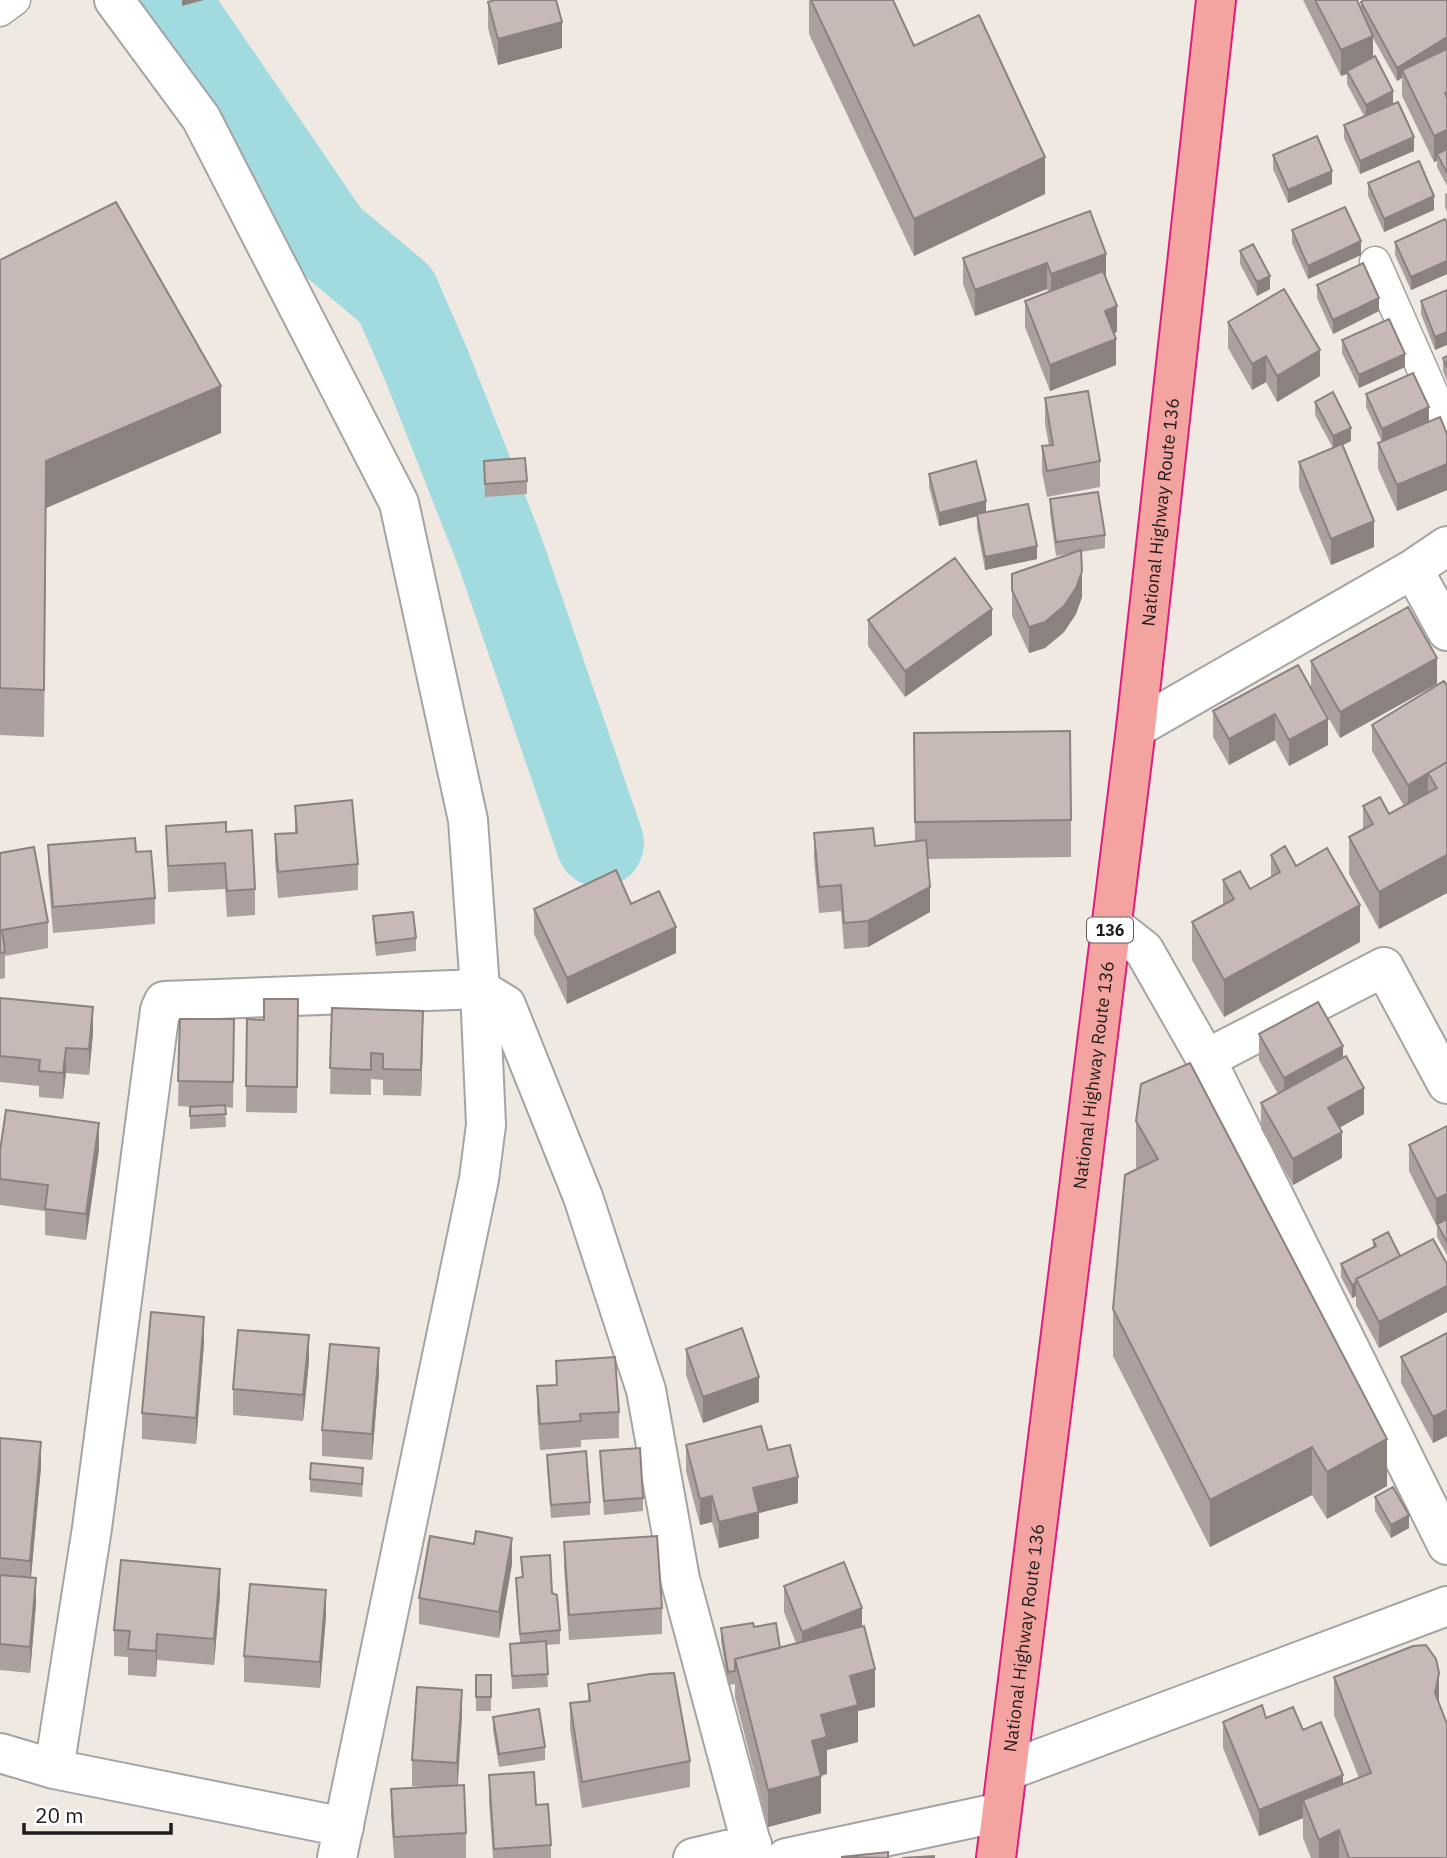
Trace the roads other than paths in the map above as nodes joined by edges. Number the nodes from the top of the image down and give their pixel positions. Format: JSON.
{"nodes":[{"id":1,"x":15,"y":0,"type":"edge"},
{"id":2,"x":114,"y":0,"type":"edge"},
{"id":3,"x":1216,"y":0,"type":"edge"},
{"id":4,"x":0,"y":11,"type":"edge"},
{"id":5,"x":1375,"y":262,"type":"dead end"},
{"id":6,"x":1447,"y":425,"type":"edge"},
{"id":7,"x":1447,"y":546,"type":"edge"},
{"id":8,"x":1413,"y":569,"type":"junction"},
{"id":9,"x":1447,"y":631,"type":"edge"},
{"id":10,"x":1136,"y":728,"type":"junction"},
{"id":11,"x":1111,"y":924,"type":"junction"},
{"id":12,"x":480,"y":989,"type":"junction"},
{"id":13,"x":1206,"y":1059,"type":"junction"},
{"id":14,"x":1447,"y":1084,"type":"edge"},
{"id":15,"x":1447,"y":1545,"type":"edge"},
{"id":16,"x":1447,"y":1606,"type":"edge"},
{"id":17,"x":0,"y":1753,"type":"edge"},
{"id":18,"x":54,"y":1769,"type":"junction"},
{"id":19,"x":1007,"y":1771,"type":"junction"},
{"id":20,"x":1001,"y":1812,"type":"junction"},
{"id":21,"x":340,"y":1842,"type":"edge"},
{"id":22,"x":764,"y":1853,"type":"edge"},
{"id":23,"x":693,"y":1858,"type":"edge"},
{"id":24,"x":996,"y":1858,"type":"edge"}],
"edges":[{"from":1,"to":4,"type":"lane"},
{"from":2,"to":12,"type":"street"},
{"from":3,"to":10,"type":"highway","name":"National Highway Route 136","number":"136"},
{"from":5,"to":6,"type":"lane"},
{"from":7,"to":8,"type":"street"},
{"from":8,"to":9,"type":"street"},
{"from":8,"to":10,"type":"street"},
{"from":10,"to":11,"type":"highway","name":"National Highway Route 136","number":"136"},
{"from":11,"to":13,"type":"street"},
{"from":11,"to":19,"type":"highway","name":"National Highway Route 136","number":"136"},
{"from":12,"to":18,"type":"street"},
{"from":12,"to":21,"type":"street"},
{"from":12,"to":22,"type":"street"},
{"from":13,"to":14,"type":"street"},
{"from":13,"to":15,"type":"street"},
{"from":16,"to":19,"type":"street"},
{"from":17,"to":18,"type":"street"},
{"from":18,"to":21,"type":"street"},
{"from":19,"to":20,"type":"highway","name":"National Highway Route 136","number":"136"},
{"from":20,"to":22,"type":"street"},
{"from":20,"to":24,"type":"highway","name":"National Highway Route 136","number":"136"},
{"from":22,"to":23,"type":"street"}]}
